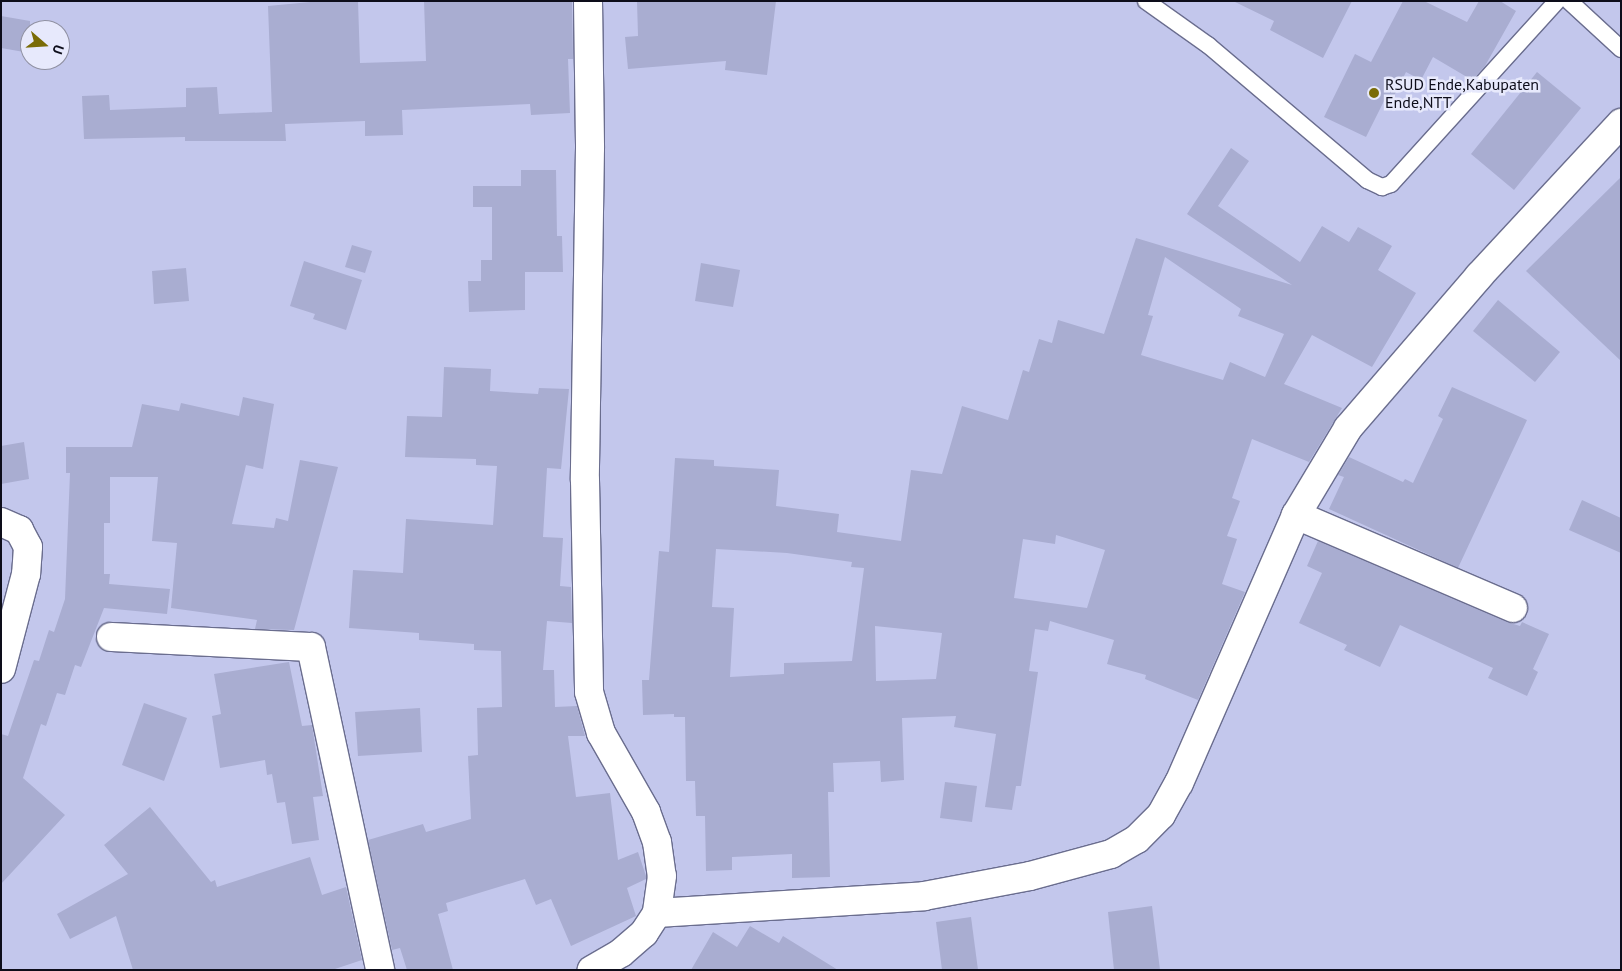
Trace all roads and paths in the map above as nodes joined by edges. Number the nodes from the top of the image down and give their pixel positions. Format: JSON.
{"nodes":[{"id":1,"x":588,"y":1,"type":"edge"},
{"id":2,"x":1146,"y":1,"type":"edge"},
{"id":3,"x":1557,"y":1,"type":"edge"},
{"id":4,"x":1569,"y":1,"type":"edge"},
{"id":5,"x":1621,"y":49,"type":"edge"},
{"id":6,"x":1621,"y":122,"type":"edge"},
{"id":7,"x":1296,"y":516,"type":"junction"},
{"id":8,"x":1,"y":522,"type":"edge"},
{"id":9,"x":1513,"y":608,"type":"dead end"},
{"id":10,"x":111,"y":637,"type":"dead end"},
{"id":11,"x":1,"y":669,"type":"edge"},
{"id":12,"x":657,"y":913,"type":"junction"},
{"id":13,"x":380,"y":970,"type":"edge"},
{"id":14,"x":592,"y":970,"type":"edge"}],
"edges":[{"from":1,"to":12,"type":"street"},
{"from":2,"to":3,"type":"lane"},
{"from":4,"to":5,"type":"lane"},
{"from":6,"to":7,"type":"street"},
{"from":7,"to":9,"type":"street"},
{"from":7,"to":12,"type":"street"},
{"from":8,"to":11,"type":"street"},
{"from":10,"to":13,"type":"street"},
{"from":12,"to":14,"type":"street"}]}
